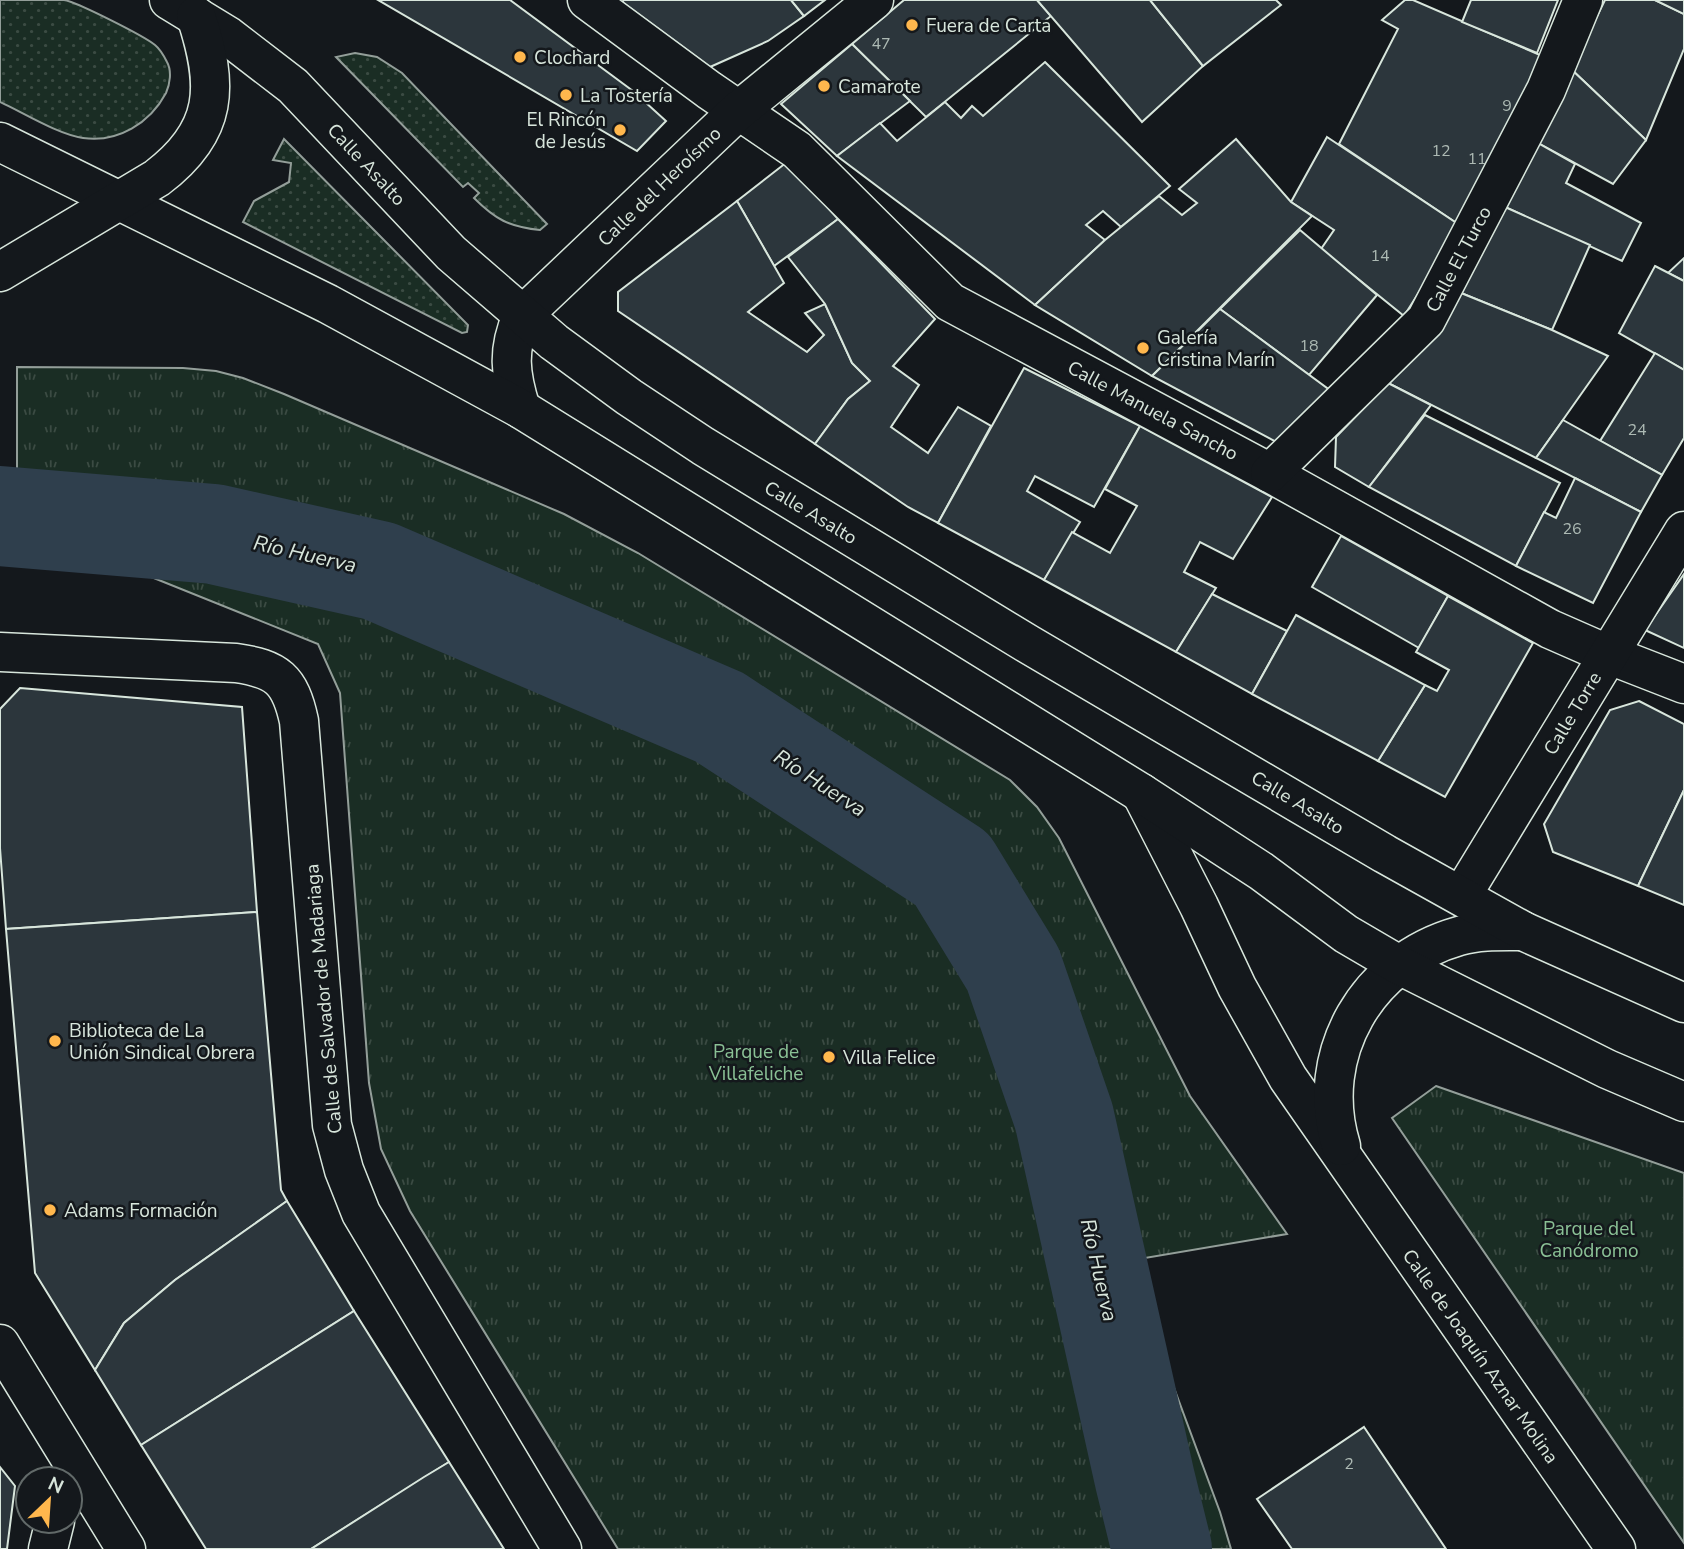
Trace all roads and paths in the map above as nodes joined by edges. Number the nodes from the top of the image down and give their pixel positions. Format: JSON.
{"nodes":[{"id":1,"x":587,"y":0,"type":"edge"},
{"id":2,"x":874,"y":0,"type":"edge"},
{"id":3,"x":1583,"y":0,"type":"edge"},
{"id":4,"x":182,"y":8,"type":"edge"},
{"id":5,"x":738,"y":111,"type":"junction"},
{"id":6,"x":0,"y":142,"type":"edge"},
{"id":7,"x":120,"y":201,"type":"junction"},
{"id":8,"x":0,"y":272,"type":"edge"},
{"id":9,"x":522,"y":316,"type":"junction"},
{"id":10,"x":521,"y":409,"type":"junction"},
{"id":11,"x":1270,"y":473,"type":"junction"},
{"id":12,"x":1684,"y":531,"type":"edge"},
{"id":13,"x":0,"y":652,"type":"edge"},
{"id":14,"x":1607,"y":654,"type":"junction"},
{"id":15,"x":1684,"y":684,"type":"edge"},
{"id":16,"x":1141,"y":793,"type":"junction"},
{"id":17,"x":1462,"y":895,"type":"junction"},
{"id":18,"x":1523,"y":931,"type":"junction"},
{"id":19,"x":1399,"y":965,"type":"junction"},
{"id":20,"x":1684,"y":1003,"type":"edge"},
{"id":21,"x":1684,"y":1102,"type":"edge"},
{"id":22,"x":1346,"y":1163,"type":"junction"},
{"id":23,"x":0,"y":1344,"type":"edge"},
{"id":24,"x":65,"y":1465,"type":"edge"},
{"id":25,"x":84,"y":1492,"type":"edge"},
{"id":26,"x":125,"y":1549,"type":"edge"},
{"id":27,"x":562,"y":1549,"type":"edge"},
{"id":28,"x":1616,"y":1549,"type":"edge"}],
"edges":[{"from":1,"to":5,"type":"street","name":"Calle Manuela Sancho"},
{"from":2,"to":5,"type":"street","name":"Calle del Heroísmo"},
{"from":3,"to":11,"type":"street","name":"Calle El Turco"},
{"from":4,"to":7,"type":"street"},
{"from":4,"to":9,"type":"street","name":"Calle Asalto"},
{"from":5,"to":9,"type":"street","name":"Calle del Heroísmo"},
{"from":5,"to":11,"type":"street","name":"Calle Manuela Sancho"},
{"from":6,"to":7,"type":"street"},
{"from":7,"to":8,"type":"street"},
{"from":7,"to":10,"type":"street"},
{"from":9,"to":10,"type":"street","name":"Calle del Heroísmo"},
{"from":9,"to":17,"type":"street","name":"Calle Asalto"},
{"from":10,"to":16,"type":"street"},
{"from":11,"to":14,"type":"street","name":"Calle Manuela Sancho"},
{"from":12,"to":14,"type":"street","name":"Calle Torre"},
{"from":13,"to":27,"type":"street","name":"Calle de Salvador de Madariaga"},
{"from":14,"to":15,"type":"street","name":"Calle Manuela Sancho"},
{"from":14,"to":17,"type":"street","name":"Calle Torre"},
{"from":16,"to":19,"type":"street"},
{"from":16,"to":22,"type":"street","name":"Calle de Joaquín Aznar Molina"},
{"from":17,"to":18,"type":"street","name":"Calle Asalto"},
{"from":18,"to":19,"type":"street","name":"Calle Asalto"},
{"from":18,"to":20,"type":"street","name":"Calle Asalto"},
{"from":19,"to":21,"type":"street"},
{"from":19,"to":22,"type":"street","name":"Calle de Joaquín Aznar Molina"},
{"from":22,"to":28,"type":"street","name":"Calle de Joaquín Aznar Molina"},
{"from":23,"to":24,"type":"street"},
{"from":25,"to":26,"type":"street"}]}
